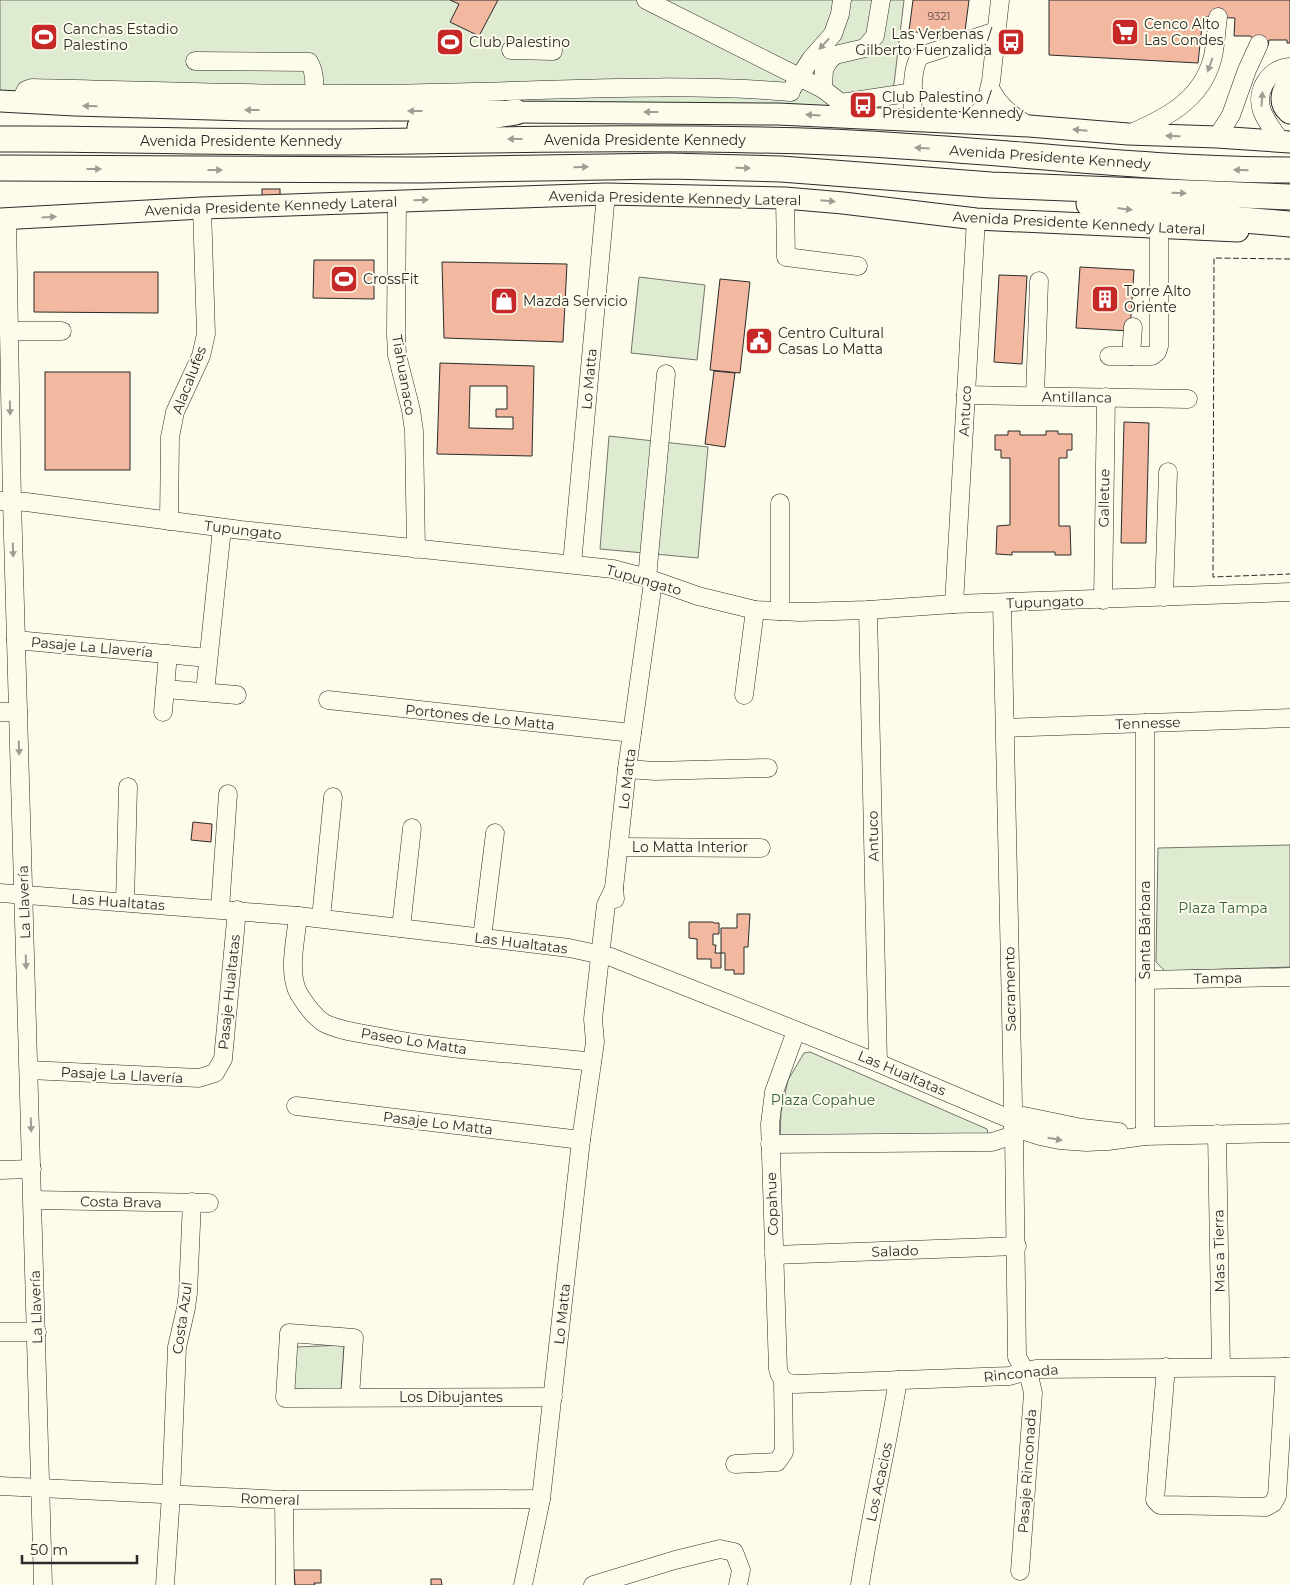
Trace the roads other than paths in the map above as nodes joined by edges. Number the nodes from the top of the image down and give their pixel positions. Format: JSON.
{"nodes":[{"id":1,"x":646,"y":0,"type":"edge"},
{"id":2,"x":842,"y":0,"type":"edge"},
{"id":3,"x":881,"y":0,"type":"edge"},
{"id":4,"x":1000,"y":0,"type":"edge"},
{"id":5,"x":1218,"y":17,"type":"dead end"},
{"id":6,"x":996,"y":31,"type":"junction"},
{"id":7,"x":1255,"y":40,"type":"dead end"},
{"id":8,"x":511,"y":50,"type":"dead end"},
{"id":9,"x":553,"y":51,"type":"dead end"},
{"id":10,"x":195,"y":61,"type":"dead end"},
{"id":11,"x":1290,"y":67,"type":"edge"},
{"id":12,"x":795,"y":84,"type":"junction"},
{"id":13,"x":1290,"y":84,"type":"edge"},
{"id":14,"x":990,"y":88,"type":"junction"},
{"id":15,"x":823,"y":89,"type":"junction"},
{"id":16,"x":914,"y":92,"type":"junction"},
{"id":17,"x":10,"y":102,"type":"edge"},
{"id":18,"x":313,"y":102,"type":"junction"},
{"id":19,"x":849,"y":110,"type":"junction"},
{"id":20,"x":1290,"y":111,"type":"edge"},
{"id":21,"x":516,"y":112,"type":"junction"},
{"id":22,"x":778,"y":114,"type":"junction"},
{"id":23,"x":913,"y":120,"type":"junction"},
{"id":24,"x":967,"y":123,"type":"junction"},
{"id":25,"x":1029,"y":126,"type":"junction"},
{"id":26,"x":1128,"y":134,"type":"junction"},
{"id":27,"x":1217,"y":137,"type":"junction"},
{"id":28,"x":0,"y":139,"type":"edge"},
{"id":29,"x":328,"y":142,"type":"junction"},
{"id":30,"x":1286,"y":142,"type":"edge"},
{"id":31,"x":3,"y":169,"type":"edge"},
{"id":32,"x":1290,"y":170,"type":"edge"},
{"id":33,"x":991,"y":185,"type":"junction"},
{"id":34,"x":606,"y":194,"type":"junction"},
{"id":35,"x":1290,"y":197,"type":"edge"},
{"id":36,"x":785,"y":198,"type":"junction"},
{"id":37,"x":397,"y":201,"type":"junction"},
{"id":38,"x":202,"y":208,"type":"junction"},
{"id":39,"x":3,"y":219,"type":"edge"},
{"id":40,"x":976,"y":219,"type":"junction"},
{"id":41,"x":1290,"y":224,"type":"edge"},
{"id":42,"x":1159,"y":228,"type":"junction"},
{"id":43,"x":1290,"y":233,"type":"edge"},
{"id":44,"x":858,"y":266,"type":"dead end"},
{"id":45,"x":1039,"y":281,"type":"dead end"},
{"id":46,"x":1133,"y":327,"type":"dead end"},
{"id":47,"x":9,"y":331,"type":"junction"},
{"id":48,"x":62,"y":331,"type":"dead end"},
{"id":49,"x":1109,"y":356,"type":"dead end"},
{"id":50,"x":1132,"y":356,"type":"junction"},
{"id":51,"x":5,"y":371,"type":"edge"},
{"id":52,"x":666,"y":374,"type":"dead end"},
{"id":53,"x":966,"y":395,"type":"junction"},
{"id":54,"x":1035,"y":396,"type":"junction"},
{"id":55,"x":1106,"y":397,"type":"junction"},
{"id":56,"x":1188,"y":399,"type":"dead end"},
{"id":57,"x":1168,"y":472,"type":"dead end"},
{"id":58,"x":6,"y":501,"type":"edge"},
{"id":59,"x":780,"y":504,"type":"dead end"},
{"id":60,"x":169,"y":521,"type":"junction"},
{"id":61,"x":222,"y":528,"type":"junction"},
{"id":62,"x":416,"y":549,"type":"junction"},
{"id":63,"x":572,"y":564,"type":"junction"},
{"id":64,"x":650,"y":580,"type":"junction"},
{"id":65,"x":1290,"y":592,"type":"edge"},
{"id":66,"x":1164,"y":597,"type":"junction"},
{"id":67,"x":1103,"y":600,"type":"junction"},
{"id":68,"x":1002,"y":603,"type":"junction"},
{"id":69,"x":954,"y":604,"type":"junction"},
{"id":70,"x":755,"y":610,"type":"junction"},
{"id":71,"x":868,"y":610,"type":"junction"},
{"id":72,"x":780,"y":611,"type":"junction"},
{"id":73,"x":16,"y":640,"type":"junction"},
{"id":74,"x":168,"y":654,"type":"junction"},
{"id":75,"x":208,"y":658,"type":"junction"},
{"id":76,"x":165,"y":689,"type":"junction"},
{"id":77,"x":205,"y":692,"type":"junction"},
{"id":78,"x":237,"y":695,"type":"dead end"},
{"id":79,"x":744,"y":695,"type":"dead end"},
{"id":80,"x":328,"y":700,"type":"dead end"},
{"id":81,"x":0,"y":712,"type":"edge"},
{"id":82,"x":18,"y":712,"type":"junction"},
{"id":83,"x":163,"y":712,"type":"dead end"},
{"id":84,"x":1290,"y":718,"type":"edge"},
{"id":85,"x":1145,"y":724,"type":"junction"},
{"id":86,"x":1005,"y":728,"type":"junction"},
{"id":87,"x":632,"y":733,"type":"junction"},
{"id":88,"x":768,"y":768,"type":"dead end"},
{"id":89,"x":627,"y":770,"type":"junction"},
{"id":90,"x":128,"y":787,"type":"dead end"},
{"id":91,"x":228,"y":794,"type":"dead end"},
{"id":92,"x":333,"y":797,"type":"dead end"},
{"id":93,"x":412,"y":828,"type":"dead end"},
{"id":94,"x":494,"y":834,"type":"dead end"},
{"id":95,"x":619,"y":847,"type":"junction"},
{"id":96,"x":761,"y":848,"type":"dead end"},
{"id":97,"x":0,"y":893,"type":"edge"},
{"id":98,"x":24,"y":894,"type":"junction"},
{"id":99,"x":125,"y":902,"type":"junction"},
{"id":100,"x":228,"y":909,"type":"junction"},
{"id":101,"x":298,"y":916,"type":"junction"},
{"id":102,"x":321,"y":918,"type":"junction"},
{"id":103,"x":401,"y":928,"type":"junction"},
{"id":104,"x":482,"y":938,"type":"junction"},
{"id":105,"x":605,"y":956,"type":"junction"},
{"id":106,"x":1290,"y":977,"type":"edge"},
{"id":107,"x":1145,"y":980,"type":"junction"},
{"id":108,"x":796,"y":1031,"type":"junction"},
{"id":109,"x":592,"y":1062,"type":"junction"},
{"id":110,"x":878,"y":1063,"type":"junction"},
{"id":111,"x":29,"y":1070,"type":"junction"},
{"id":112,"x":215,"y":1073,"type":"joint"},
{"id":113,"x":296,"y":1106,"type":"dead end"},
{"id":114,"x":1013,"y":1127,"type":"junction"},
{"id":115,"x":1290,"y":1133,"type":"edge"},
{"id":116,"x":1218,"y":1134,"type":"junction"},
{"id":117,"x":1145,"y":1136,"type":"junction"},
{"id":118,"x":581,"y":1140,"type":"junction"},
{"id":119,"x":770,"y":1144,"type":"junction"},
{"id":120,"x":32,"y":1169,"type":"junction"},
{"id":121,"x":0,"y":1170,"type":"edge"},
{"id":122,"x":33,"y":1200,"type":"junction"},
{"id":123,"x":200,"y":1202,"type":"joint"},
{"id":124,"x":1017,"y":1246,"type":"junction"},
{"id":125,"x":774,"y":1255,"type":"junction"},
{"id":126,"x":0,"y":1332,"type":"edge"},
{"id":127,"x":37,"y":1332,"type":"junction"},
{"id":128,"x":1166,"y":1367,"type":"junction"},
{"id":129,"x":1221,"y":1367,"type":"junction"},
{"id":130,"x":1288,"y":1367,"type":"edge"},
{"id":131,"x":1025,"y":1372,"type":"junction"},
{"id":132,"x":783,"y":1380,"type":"junction"},
{"id":133,"x":898,"y":1380,"type":"junction"},
{"id":134,"x":350,"y":1397,"type":"junction"},
{"id":135,"x":552,"y":1397,"type":"junction"},
{"id":136,"x":734,"y":1464,"type":"dead end"},
{"id":137,"x":0,"y":1486,"type":"edge"},
{"id":138,"x":41,"y":1488,"type":"junction"},
{"id":139,"x":171,"y":1494,"type":"junction"},
{"id":140,"x":541,"y":1499,"type":"junction"},
{"id":141,"x":284,"y":1500,"type":"junction"},
{"id":142,"x":1020,"y":1571,"type":"dead end"},
{"id":143,"x":526,"y":1584,"type":"edge"},
{"id":144,"x":43,"y":1585,"type":"edge"},
{"id":145,"x":165,"y":1585,"type":"edge"},
{"id":146,"x":285,"y":1585,"type":"edge"},
{"id":147,"x":592,"y":1585,"type":"edge"},
{"id":148,"x":738,"y":1585,"type":"edge"},
{"id":149,"x":860,"y":1585,"type":"edge"}],
"edges":[{"from":1,"to":12,"type":"street"},
{"from":2,"to":12,"type":"street","one_way":true},
{"from":3,"to":15,"type":"street"},
{"from":4,"to":6,"type":"street"},
{"from":5,"to":26,"type":"street","one_way":true},
{"from":6,"to":14,"type":"street"},
{"from":6,"to":16,"type":"street"},
{"from":7,"to":27,"type":"street"},
{"from":8,"to":9,"type":"street"},
{"from":10,"to":18,"type":"street"},
{"from":30,"to":11,"type":"street","one_way":true},
{"from":12,"to":15,"type":"street"},
{"from":12,"to":18,"type":"street"},
{"from":12,"to":22,"type":"street"},
{"from":13,"to":20,"type":"highway"},
{"from":14,"to":24,"type":"street"},
{"from":14,"to":25,"type":"street"},
{"from":15,"to":19,"type":"street"},
{"from":16,"to":19,"type":"street"},
{"from":16,"to":23,"type":"street"},
{"from":17,"to":18,"type":"main road"},
{"from":21,"to":18,"type":"main road","one_way":true},
{"from":19,"to":22,"type":"main road","one_way":true},
{"from":19,"to":23,"type":"main road"},
{"from":22,"to":21,"type":"main road","one_way":true},
{"from":21,"to":29,"type":"highway"},
{"from":23,"to":24,"type":"main road"},
{"from":24,"to":25,"type":"main road"},
{"from":26,"to":25,"type":"main road","one_way":true},
{"from":27,"to":26,"type":"main road","one_way":true},
{"from":27,"to":30,"type":"main road"},
{"from":28,"to":29,"type":"highway","name":"Avenida Presidente Kennedy"},
{"from":32,"to":29,"type":"highway","name":"Avenida Presidente Kennedy","one_way":true},
{"from":31,"to":33,"type":"highway","name":"Avenida Presidente Kennedy","one_way":true},
{"from":33,"to":35,"type":"highway","name":"Avenida Presidente Kennedy","one_way":true},
{"from":33,"to":41,"type":"highway","one_way":true},
{"from":34,"to":36,"type":"main road","name":"Avenida Presidente Kennedy Lateral"},
{"from":37,"to":34,"type":"main road","name":"Avenida Presidente Kennedy Lateral","one_way":true},
{"from":34,"to":63,"type":"street","name":"Lo Matta"},
{"from":36,"to":40,"type":"main road","name":"Avenida Presidente Kennedy Lateral","one_way":true},
{"from":36,"to":44,"type":"street"},
{"from":37,"to":38,"type":"main road","name":"Avenida Presidente Kennedy Lateral"},
{"from":37,"to":62,"type":"street","name":"Tiahuanaco"},
{"from":39,"to":38,"type":"main road","name":"Avenida Presidente Kennedy Lateral","one_way":true},
{"from":38,"to":60,"type":"street","name":"Alacalufes"},
{"from":39,"to":47,"type":"street","name":"La Llavería"},
{"from":40,"to":42,"type":"main road","name":"Avenida Presidente Kennedy Lateral"},
{"from":40,"to":53,"type":"street","name":"Antuco"},
{"from":42,"to":43,"type":"main road","name":"Avenida Presidente Kennedy Lateral"},
{"from":42,"to":50,"type":"street"},
{"from":45,"to":54,"type":"street"},
{"from":46,"to":50,"type":"street"},
{"from":47,"to":48,"type":"street"},
{"from":47,"to":51,"type":"street","name":"La Llavería"},
{"from":49,"to":50,"type":"street"},
{"from":51,"to":58,"type":"street","name":"La Llavería","one_way":true},
{"from":52,"to":64,"type":"street","name":"Lo Matta"},
{"from":53,"to":54,"type":"street","name":"Antillanca"},
{"from":53,"to":69,"type":"street","name":"Antuco"},
{"from":54,"to":55,"type":"street","name":"Antillanca"},
{"from":55,"to":56,"type":"street","name":"Antillanca"},
{"from":55,"to":67,"type":"street","name":"Galletue"},
{"from":57,"to":66,"type":"street"},
{"from":58,"to":60,"type":"street","name":"Tupungato"},
{"from":58,"to":73,"type":"street","name":"La Llavería","one_way":true},
{"from":59,"to":72,"type":"street"},
{"from":60,"to":61,"type":"street","name":"Tupungato"},
{"from":61,"to":62,"type":"street","name":"Tupungato"},
{"from":61,"to":75,"type":"street"},
{"from":62,"to":63,"type":"street","name":"Tupungato"},
{"from":63,"to":64,"type":"street","name":"Tupungato"},
{"from":64,"to":70,"type":"street","name":"Tupungato"},
{"from":64,"to":87,"type":"street","name":"Lo Matta"},
{"from":65,"to":66,"type":"street","name":"Tupungato"},
{"from":66,"to":67,"type":"street","name":"Tupungato"},
{"from":67,"to":68,"type":"street","name":"Tupungato"},
{"from":68,"to":69,"type":"street","name":"Tupungato"},
{"from":68,"to":86,"type":"street","name":"Sacramento"},
{"from":69,"to":71,"type":"street","name":"Tupungato"},
{"from":70,"to":72,"type":"street","name":"Tupungato"},
{"from":70,"to":79,"type":"street"},
{"from":71,"to":72,"type":"street","name":"Tupungato"},
{"from":71,"to":110,"type":"street","name":"Antuco"},
{"from":73,"to":74,"type":"street","name":"Pasaje La Llavería"},
{"from":73,"to":82,"type":"street","name":"La Llavería"},
{"from":74,"to":75,"type":"street","name":"Pasaje La Llavería"},
{"from":74,"to":76,"type":"street","name":"Pasaje La Llavería"},
{"from":75,"to":77,"type":"street"},
{"from":76,"to":77,"type":"street"},
{"from":76,"to":83,"type":"street","name":"Pasaje La Llavería"},
{"from":77,"to":78,"type":"street"},
{"from":80,"to":87,"type":"street","name":"Portones de Lo Matta"},
{"from":81,"to":82,"type":"street"},
{"from":82,"to":98,"type":"street","name":"La Llavería","one_way":true},
{"from":84,"to":85,"type":"street","name":"Tennesse"},
{"from":85,"to":86,"type":"street","name":"Tennesse"},
{"from":85,"to":107,"type":"street","name":"Santa Bárbara"},
{"from":86,"to":114,"type":"street","name":"Sacramento"},
{"from":87,"to":89,"type":"street","name":"Lo Matta"},
{"from":88,"to":89,"type":"street"},
{"from":89,"to":95,"type":"street","name":"Lo Matta"},
{"from":90,"to":99,"type":"street"},
{"from":91,"to":100,"type":"street","name":"Pasaje Hualtatas"},
{"from":92,"to":102,"type":"street"},
{"from":93,"to":103,"type":"street"},
{"from":94,"to":104,"type":"street"},
{"from":95,"to":96,"type":"street","name":"Lo Matta Interior"},
{"from":95,"to":105,"type":"street","name":"Lo Matta"},
{"from":97,"to":98,"type":"street","name":"Las Hualtatas"},
{"from":98,"to":99,"type":"street","name":"Las Hualtatas"},
{"from":98,"to":111,"type":"street","name":"La Llavería","one_way":true},
{"from":99,"to":100,"type":"street","name":"Las Hualtatas"},
{"from":100,"to":101,"type":"street","name":"Las Hualtatas"},
{"from":100,"to":112,"type":"street","name":"Pasaje Hualtatas"},
{"from":101,"to":102,"type":"street","name":"Las Hualtatas"},
{"from":101,"to":109,"type":"street","name":"Paseo Lo Matta"},
{"from":102,"to":103,"type":"street","name":"Las Hualtatas"},
{"from":103,"to":104,"type":"street","name":"Las Hualtatas"},
{"from":104,"to":105,"type":"street","name":"Las Hualtatas"},
{"from":105,"to":108,"type":"street","name":"Las Hualtatas"},
{"from":105,"to":109,"type":"street","name":"Lo Matta"},
{"from":106,"to":107,"type":"street","name":"Tampa"},
{"from":107,"to":117,"type":"street","name":"Santa Bárbara"},
{"from":108,"to":110,"type":"street","name":"Las Hualtatas"},
{"from":108,"to":119,"type":"street","name":"Copahue"},
{"from":109,"to":118,"type":"street","name":"Lo Matta"},
{"from":110,"to":114,"type":"street","name":"Las Hualtatas"},
{"from":111,"to":112,"type":"street","name":"Pasaje La Llavería"},
{"from":111,"to":120,"type":"street","name":"La Llavería","one_way":true},
{"from":113,"to":118,"type":"street","name":"Pasaje Lo Matta"},
{"from":114,"to":117,"type":"street","name":"Las Hualtatas"},
{"from":114,"to":119,"type":"street","name":"Las Hualtatas"},
{"from":114,"to":124,"type":"street","name":"Sacramento"},
{"from":115,"to":116,"type":"street","name":"Las Hualtatas"},
{"from":116,"to":117,"type":"street","name":"Las Hualtatas"},
{"from":116,"to":129,"type":"street","name":"Mas a Tierra"},
{"from":118,"to":135,"type":"street","name":"Lo Matta"},
{"from":119,"to":125,"type":"street","name":"Copahue"},
{"from":120,"to":121,"type":"street"},
{"from":120,"to":122,"type":"street","name":"La Llavería"},
{"from":122,"to":123,"type":"street","name":"Costa Brava"},
{"from":122,"to":127,"type":"street","name":"La Llavería"},
{"from":123,"to":139,"type":"street","name":"Costa Azul"},
{"from":124,"to":125,"type":"street","name":"Salado"},
{"from":124,"to":131,"type":"street","name":"Sacramento"},
{"from":125,"to":132,"type":"street","name":"Copahue"},
{"from":126,"to":127,"type":"street"},
{"from":127,"to":138,"type":"street","name":"La Llavería"},
{"from":128,"to":129,"type":"street","name":"Rinconada"},
{"from":128,"to":130,"type":"street"},
{"from":128,"to":131,"type":"street","name":"Rinconada"},
{"from":129,"to":130,"type":"street","name":"Rinconada"},
{"from":131,"to":133,"type":"street","name":"Rinconada"},
{"from":131,"to":142,"type":"street","name":"Pasaje Rinconada"},
{"from":132,"to":133,"type":"street","name":"Rinconada"},
{"from":132,"to":136,"type":"street","name":"Copahue"},
{"from":133,"to":149,"type":"street","name":"Los Acacios"},
{"from":134,"to":134,"type":"street","name":"Los Dibujantes"},
{"from":134,"to":135,"type":"street","name":"Los Dibujantes"},
{"from":135,"to":140,"type":"street","name":"Lo Matta"},
{"from":137,"to":138,"type":"street","name":"Romeral"},
{"from":138,"to":139,"type":"street","name":"Romeral"},
{"from":138,"to":144,"type":"street","name":"La Llavería"},
{"from":139,"to":141,"type":"street","name":"Romeral"},
{"from":139,"to":145,"type":"street","name":"Costa Azul"},
{"from":140,"to":141,"type":"street","name":"Romeral"},
{"from":140,"to":143,"type":"street","name":"Lo Matta"},
{"from":141,"to":146,"type":"street"},
{"from":147,"to":148,"type":"street"}]}
